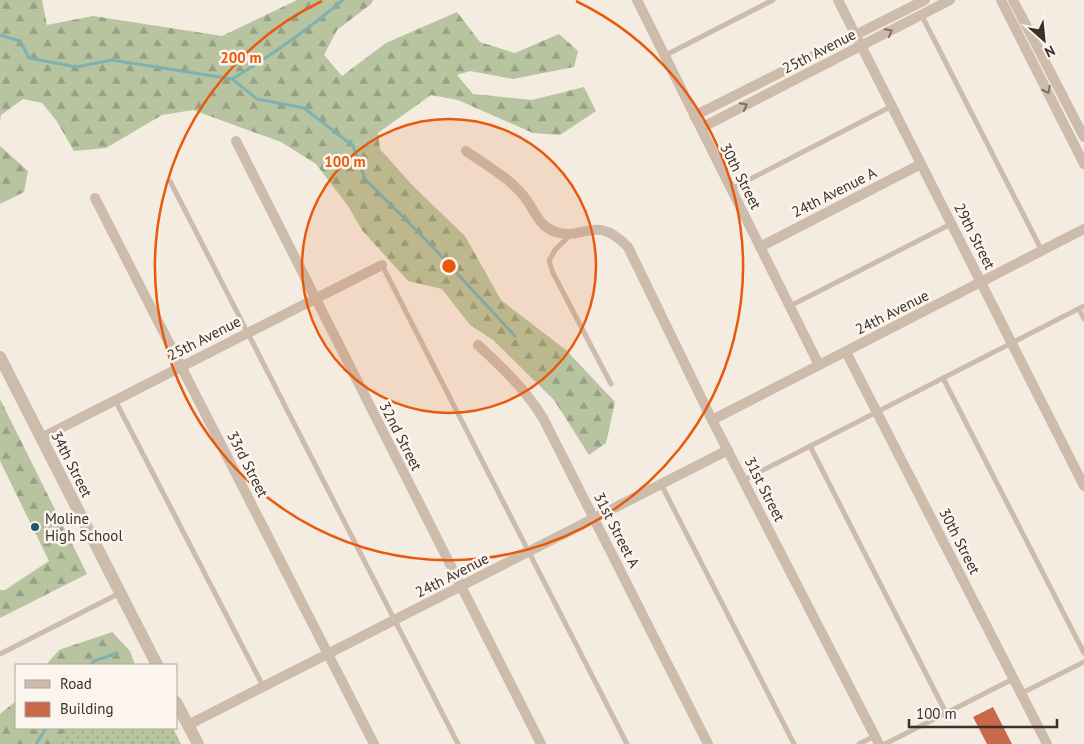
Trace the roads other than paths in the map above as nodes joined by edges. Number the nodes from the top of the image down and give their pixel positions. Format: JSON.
{"nodes":[{"id":1,"x":637,"y":0,"type":"edge"},
{"id":2,"x":773,"y":0,"type":"edge"},
{"id":3,"x":838,"y":0,"type":"edge"},
{"id":4,"x":950,"y":0,"type":"edge"},
{"id":5,"x":1001,"y":0,"type":"edge"},
{"id":6,"x":1013,"y":0,"type":"edge"},
{"id":7,"x":918,"y":2,"type":"edge"},
{"id":8,"x":921,"y":15,"type":"junction"},
{"id":9,"x":856,"y":34,"type":"junction"},
{"id":10,"x":862,"y":46,"type":"junction"},
{"id":11,"x":664,"y":56,"type":"junction"},
{"id":12,"x":892,"y":106,"type":"junction"},
{"id":13,"x":694,"y":116,"type":"junction"},
{"id":14,"x":701,"y":128,"type":"junction"},
{"id":15,"x":1084,"y":137,"type":"edge"},
{"id":16,"x":236,"y":141,"type":"dead end"},
{"id":17,"x":466,"y":151,"type":"dead end"},
{"id":18,"x":921,"y":164,"type":"junction"},
{"id":19,"x":1084,"y":164,"type":"edge"},
{"id":20,"x":170,"y":180,"type":"dead end"},
{"id":21,"x":731,"y":189,"type":"junction"},
{"id":22,"x":94,"y":198,"type":"dead end"},
{"id":23,"x":952,"y":224,"type":"junction"},
{"id":24,"x":1084,"y":230,"type":"edge"},
{"id":25,"x":574,"y":232,"type":"junction"},
{"id":26,"x":760,"y":247,"type":"junction"},
{"id":27,"x":1042,"y":252,"type":"junction"},
{"id":28,"x":382,"y":266,"type":"joint"},
{"id":29,"x":982,"y":283,"type":"junction"},
{"id":30,"x":316,"y":299,"type":"junction"},
{"id":31,"x":790,"y":306,"type":"junction"},
{"id":32,"x":1082,"y":308,"type":"edge"},
{"id":33,"x":1084,"y":319,"type":"edge"},
{"id":34,"x":248,"y":333,"type":"junction"},
{"id":35,"x":1012,"y":343,"type":"junction"},
{"id":36,"x":478,"y":345,"type":"dead end"},
{"id":37,"x":846,"y":352,"type":"junction"},
{"id":38,"x":0,"y":357,"type":"edge"},
{"id":39,"x":818,"y":365,"type":"junction"},
{"id":40,"x":182,"y":366,"type":"junction"},
{"id":41,"x":943,"y":378,"type":"junction"},
{"id":42,"x":611,"y":384,"type":"dead end"},
{"id":43,"x":114,"y":400,"type":"junction"},
{"id":44,"x":876,"y":411,"type":"junction"},
{"id":45,"x":712,"y":420,"type":"junction"},
{"id":46,"x":40,"y":438,"type":"junction"},
{"id":47,"x":810,"y":446,"type":"junction"},
{"id":48,"x":728,"y":450,"type":"junction"},
{"id":49,"x":744,"y":480,"type":"junction"},
{"id":50,"x":661,"y":484,"type":"junction"},
{"id":51,"x":1084,"y":486,"type":"edge"},
{"id":52,"x":595,"y":518,"type":"junction"},
{"id":53,"x":528,"y":553,"type":"junction"},
{"id":54,"x":461,"y":588,"type":"junction"},
{"id":55,"x":120,"y":593,"type":"junction"},
{"id":56,"x":395,"y":621,"type":"junction"},
{"id":57,"x":1084,"y":653,"type":"edge"},
{"id":58,"x":0,"y":654,"type":"edge"},
{"id":59,"x":328,"y":654,"type":"junction"},
{"id":60,"x":1084,"y":662,"type":"edge"},
{"id":61,"x":157,"y":664,"type":"edge"},
{"id":62,"x":1013,"y":679,"type":"junction"},
{"id":63,"x":263,"y":686,"type":"junction"},
{"id":64,"x":1020,"y":694,"type":"junction"},
{"id":65,"x":178,"y":706,"type":"edge"},
{"id":66,"x":946,"y":713,"type":"junction"},
{"id":67,"x":188,"y":725,"type":"junction"},
{"id":68,"x":877,"y":740,"type":"edge"},
{"id":69,"x":198,"y":744,"type":"edge"},
{"id":70,"x":374,"y":744,"type":"edge"},
{"id":71,"x":458,"y":744,"type":"edge"},
{"id":72,"x":542,"y":744,"type":"edge"},
{"id":73,"x":627,"y":744,"type":"edge"},
{"id":74,"x":708,"y":744,"type":"edge"},
{"id":75,"x":794,"y":744,"type":"edge"},
{"id":76,"x":859,"y":744,"type":"edge"},
{"id":77,"x":885,"y":744,"type":"edge"},
{"id":78,"x":1047,"y":744,"type":"edge"}],
"edges":[{"from":1,"to":11,"type":"street","name":"30th Street"},
{"from":2,"to":11,"type":"lane"},
{"from":3,"to":9,"type":"street","name":"29th Street"},
{"from":4,"to":8,"type":"street","name":"25th Avenue"},
{"from":5,"to":19,"type":"street","one_way":true},
{"from":6,"to":15,"type":"street"},
{"from":7,"to":8,"type":"lane"},
{"from":7,"to":9,"type":"street","name":"25th Avenue"},
{"from":10,"to":8,"type":"street","name":"25th Avenue","one_way":true},
{"from":8,"to":27,"type":"lane"},
{"from":9,"to":10,"type":"street","name":"29th Street"},
{"from":9,"to":13,"type":"street","name":"25th Avenue"},
{"from":10,"to":12,"type":"street","name":"29th Street"},
{"from":14,"to":10,"type":"street","name":"25th Avenue","one_way":true},
{"from":11,"to":13,"type":"street","name":"30th Street"},
{"from":12,"to":18,"type":"street","name":"29th Street"},
{"from":12,"to":21,"type":"lane"},
{"from":13,"to":14,"type":"street","name":"30th Street"},
{"from":14,"to":21,"type":"street","name":"30th Street"},
{"from":16,"to":30,"type":"street","name":"32nd Street"},
{"from":17,"to":25,"type":"street"},
{"from":18,"to":23,"type":"street","name":"29th Street"},
{"from":18,"to":26,"type":"street","name":"24th Avenue A"},
{"from":20,"to":34,"type":"lane"},
{"from":21,"to":26,"type":"street","name":"30th Street"},
{"from":22,"to":40,"type":"street","name":"33rd Street"},
{"from":23,"to":29,"type":"street","name":"29th Street"},
{"from":23,"to":31,"type":"lane"},
{"from":24,"to":27,"type":"street","name":"24th Avenue"},
{"from":25,"to":42,"type":"lane"},
{"from":25,"to":45,"type":"street","name":"31st Street"},
{"from":26,"to":31,"type":"street","name":"30th Street"},
{"from":27,"to":29,"type":"street","name":"24th Avenue"},
{"from":28,"to":30,"type":"street","name":"25th Avenue"},
{"from":28,"to":53,"type":"lane"},
{"from":29,"to":35,"type":"street","name":"29th Street"},
{"from":29,"to":37,"type":"street","name":"24th Avenue"},
{"from":30,"to":34,"type":"street","name":"25th Avenue"},
{"from":30,"to":54,"type":"street","name":"32nd Street"},
{"from":31,"to":39,"type":"street","name":"30th Street"},
{"from":32,"to":33,"type":"lane"},
{"from":32,"to":35,"type":"lane"},
{"from":34,"to":40,"type":"street","name":"25th Avenue"},
{"from":34,"to":56,"type":"lane"},
{"from":35,"to":41,"type":"lane"},
{"from":35,"to":51,"type":"street","name":"29th Street"},
{"from":36,"to":52,"type":"street","name":"31st Street A"},
{"from":37,"to":39,"type":"street","name":"24th Avenue"},
{"from":37,"to":44,"type":"street","name":"30th Street"},
{"from":38,"to":46,"type":"street","name":"34th Street"},
{"from":39,"to":45,"type":"street","name":"24th Avenue"},
{"from":40,"to":43,"type":"street","name":"25th Avenue"},
{"from":40,"to":59,"type":"street","name":"33rd Street"},
{"from":41,"to":44,"type":"lane"},
{"from":41,"to":57,"type":"lane"},
{"from":43,"to":46,"type":"street","name":"25th Avenue"},
{"from":43,"to":63,"type":"lane"},
{"from":44,"to":47,"type":"lane"},
{"from":44,"to":62,"type":"street","name":"30th Street"},
{"from":45,"to":48,"type":"street","name":"31st Street"},
{"from":46,"to":55,"type":"street","name":"34th Street"},
{"from":47,"to":49,"type":"lane"},
{"from":47,"to":66,"type":"lane"},
{"from":48,"to":49,"type":"street","name":"31st Street"},
{"from":48,"to":50,"type":"street","name":"24th Avenue"},
{"from":49,"to":68,"type":"street","name":"31st Street"},
{"from":50,"to":52,"type":"street","name":"24th Avenue"},
{"from":50,"to":75,"type":"lane"},
{"from":52,"to":53,"type":"street","name":"24th Avenue"},
{"from":52,"to":74,"type":"street","name":"31st Street A"},
{"from":53,"to":54,"type":"street","name":"24th Avenue"},
{"from":53,"to":73,"type":"lane"},
{"from":54,"to":56,"type":"street","name":"24th Avenue"},
{"from":54,"to":72,"type":"street","name":"32nd Street"},
{"from":55,"to":58,"type":"lane"},
{"from":55,"to":61,"type":"street","name":"34th Street"},
{"from":56,"to":59,"type":"street","name":"24th Avenue"},
{"from":56,"to":71,"type":"lane"},
{"from":59,"to":63,"type":"street","name":"24th Avenue"},
{"from":59,"to":70,"type":"street","name":"33rd Street"},
{"from":60,"to":64,"type":"lane"},
{"from":62,"to":64,"type":"street","name":"30th Street"},
{"from":62,"to":66,"type":"lane"},
{"from":63,"to":67,"type":"street","name":"24th Avenue"},
{"from":64,"to":78,"type":"street","name":"30th Street"},
{"from":65,"to":67,"type":"street"},
{"from":66,"to":77,"type":"lane"},
{"from":67,"to":69,"type":"street"},
{"from":68,"to":76,"type":"lane"}]}
